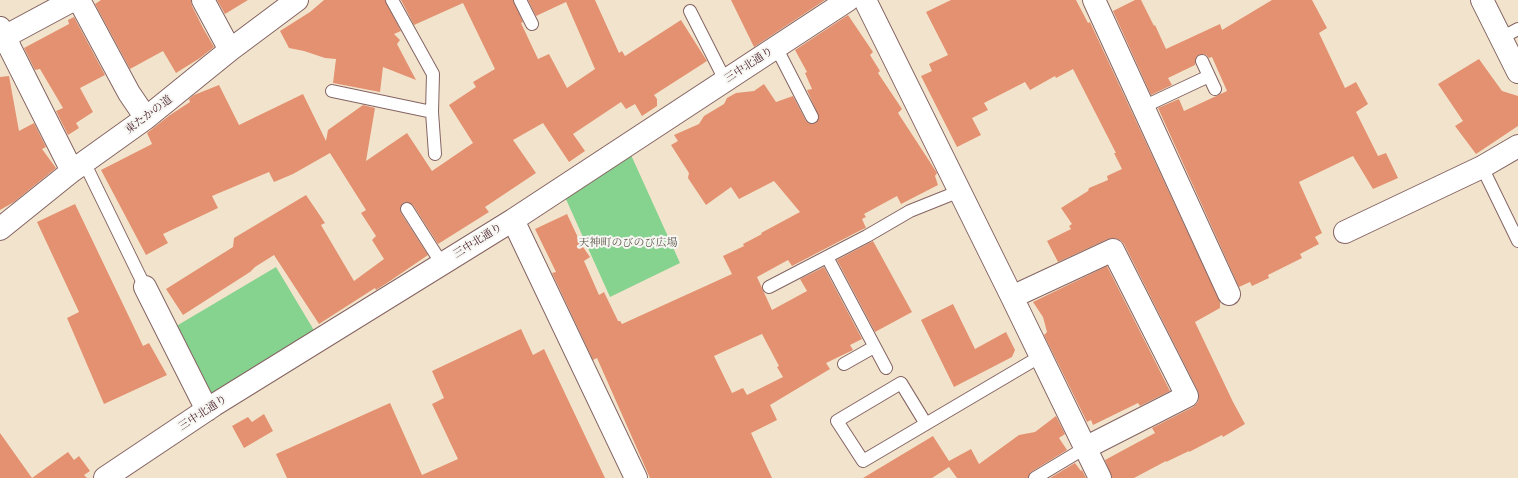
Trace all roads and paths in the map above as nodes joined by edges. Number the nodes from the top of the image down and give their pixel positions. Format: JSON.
{"nodes":[{"id":1,"x":73,"y":0,"type":"edge"},
{"id":2,"x":79,"y":0,"type":"edge"},
{"id":3,"x":203,"y":0,"type":"edge"},
{"id":4,"x":297,"y":0,"type":"edge"},
{"id":5,"x":392,"y":0,"type":"edge"},
{"id":6,"x":520,"y":0,"type":"edge"},
{"id":7,"x":848,"y":0,"type":"edge"},
{"id":8,"x":865,"y":0,"type":"edge"},
{"id":9,"x":1094,"y":0,"type":"edge"},
{"id":10,"x":1482,"y":0,"type":"edge"},
{"id":11,"x":690,"y":11,"type":"dead end"},
{"id":12,"x":532,"y":24,"type":"dead end"},
{"id":13,"x":1510,"y":34,"type":"edge"},
{"id":14,"x":4,"y":41,"type":"edge"},
{"id":15,"x":776,"y":47,"type":"junction"},
{"id":16,"x":230,"y":50,"type":"junction"},
{"id":17,"x":1202,"y":61,"type":"dead end"},
{"id":18,"x":1518,"y":72,"type":"edge"},
{"id":19,"x":1209,"y":76,"type":"junction"},
{"id":20,"x":725,"y":80,"type":"junction"},
{"id":21,"x":1215,"y":89,"type":"dead end"},
{"id":22,"x":332,"y":92,"type":"dead end"},
{"id":23,"x":1143,"y":107,"type":"junction"},
{"id":24,"x":432,"y":112,"type":"junction"},
{"id":25,"x":812,"y":117,"type":"dead end"},
{"id":26,"x":146,"y":118,"type":"junction"},
{"id":27,"x":1518,"y":146,"type":"edge"},
{"id":28,"x":435,"y":154,"type":"dead end"},
{"id":29,"x":78,"y":167,"type":"junction"},
{"id":30,"x":1482,"y":167,"type":"junction"},
{"id":31,"x":960,"y":191,"type":"junction"},
{"id":32,"x":407,"y":209,"type":"dead end"},
{"id":33,"x":513,"y":220,"type":"junction"},
{"id":34,"x":0,"y":229,"type":"edge"},
{"id":35,"x":1345,"y":232,"type":"dead end"},
{"id":36,"x":1518,"y":241,"type":"edge"},
{"id":37,"x":827,"y":256,"type":"junction"},
{"id":38,"x":442,"y":264,"type":"junction"},
{"id":39,"x":145,"y":287,"type":"joint"},
{"id":40,"x":769,"y":287,"type":"dead end"},
{"id":41,"x":1230,"y":294,"type":"dead end"},
{"id":42,"x":1012,"y":297,"type":"junction"},
{"id":43,"x":874,"y":347,"type":"junction"},
{"id":44,"x":1041,"y":356,"type":"junction"},
{"id":45,"x":844,"y":364,"type":"dead end"},
{"id":46,"x":886,"y":368,"type":"dead end"},
{"id":47,"x":207,"y":410,"type":"junction"},
{"id":48,"x":926,"y":424,"type":"junction"},
{"id":49,"x":1085,"y":448,"type":"junction"},
{"id":50,"x":105,"y":478,"type":"edge"},
{"id":51,"x":636,"y":478,"type":"edge"},
{"id":52,"x":1035,"y":478,"type":"edge"},
{"id":53,"x":1100,"y":478,"type":"edge"}],
"edges":[{"from":1,"to":14,"type":"street"},
{"from":2,"to":26,"type":"street"},
{"from":3,"to":16,"type":"street"},
{"from":4,"to":16,"type":"street","name":"東たかの道"},
{"from":5,"to":24,"type":"lane"},
{"from":6,"to":12,"type":"lane"},
{"from":7,"to":15,"type":"street","name":"三中北通り"},
{"from":8,"to":31,"type":"street"},
{"from":9,"to":23,"type":"street"},
{"from":10,"to":13,"type":"street"},
{"from":11,"to":20,"type":"lane"},
{"from":13,"to":18,"type":"street"},
{"from":14,"to":29,"type":"street"},
{"from":15,"to":20,"type":"street","name":"三中北通り"},
{"from":15,"to":25,"type":"lane"},
{"from":16,"to":26,"type":"street","name":"東たかの道"},
{"from":17,"to":19,"type":"lane"},
{"from":19,"to":21,"type":"lane"},
{"from":19,"to":23,"type":"lane"},
{"from":20,"to":33,"type":"street","name":"三中北通り"},
{"from":22,"to":24,"type":"lane"},
{"from":23,"to":41,"type":"street"},
{"from":24,"to":28,"type":"lane"},
{"from":26,"to":29,"type":"street","name":"東たかの道"},
{"from":27,"to":30,"type":"street"},
{"from":29,"to":34,"type":"street","name":"東たかの道"},
{"from":29,"to":39,"type":"lane"},
{"from":30,"to":35,"type":"street"},
{"from":30,"to":36,"type":"lane"},
{"from":31,"to":37,"type":"lane"},
{"from":31,"to":42,"type":"street"},
{"from":32,"to":38,"type":"lane"},
{"from":33,"to":38,"type":"street","name":"三中北通り"},
{"from":33,"to":51,"type":"street"},
{"from":37,"to":40,"type":"lane"},
{"from":37,"to":43,"type":"lane"},
{"from":38,"to":47,"type":"street","name":"三中北通り"},
{"from":39,"to":47,"type":"street"},
{"from":42,"to":44,"type":"street"},
{"from":42,"to":49,"type":"street"},
{"from":43,"to":45,"type":"lane"},
{"from":43,"to":46,"type":"lane"},
{"from":44,"to":48,"type":"lane"},
{"from":44,"to":49,"type":"street"},
{"from":47,"to":50,"type":"street","name":"三中北通り"},
{"from":48,"to":48,"type":"lane"},
{"from":49,"to":52,"type":"lane"},
{"from":49,"to":53,"type":"street"}]}
